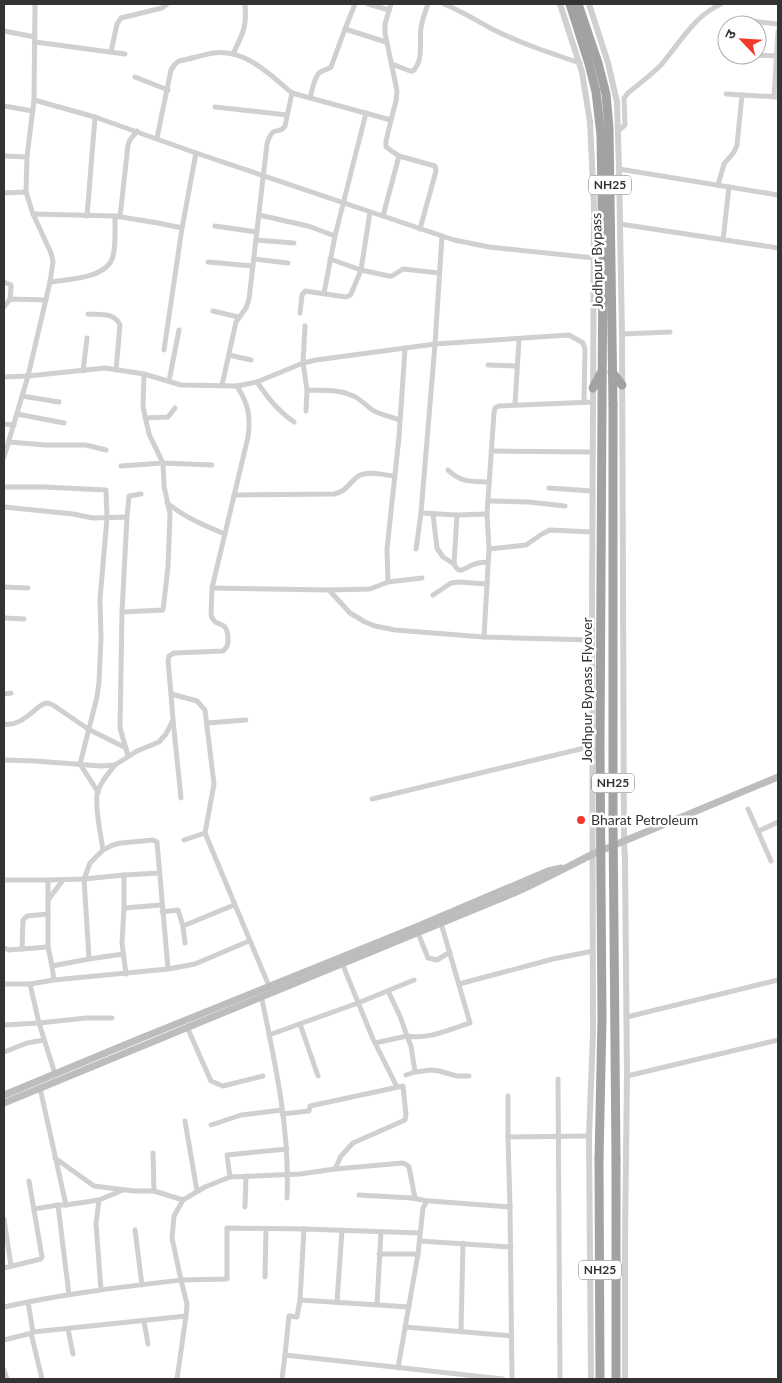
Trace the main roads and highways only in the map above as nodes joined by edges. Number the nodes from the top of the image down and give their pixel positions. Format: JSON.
{"nodes":[{"id":1,"x":570,"y":4,"type":"edge"},
{"id":2,"x":578,"y":4,"type":"edge"},
{"id":3,"x":602,"y":371,"type":"junction"},
{"id":4,"x":612,"y":372,"type":"junction"},
{"id":5,"x":622,"y":385,"type":"road end"},
{"id":6,"x":593,"y":388,"type":"road end"},
{"id":7,"x":778,"y":777,"type":"edge"},
{"id":8,"x":569,"y":866,"type":"junction"},
{"id":9,"x":260,"y":993,"type":"junction"},
{"id":10,"x":4,"y":1095,"type":"edge"},
{"id":11,"x":4,"y":1103,"type":"edge"},
{"id":12,"x":600,"y":1379,"type":"edge"},
{"id":13,"x":616,"y":1379,"type":"edge"}],
"edges":[{"from":1,"to":3,"type":"highway","name":"Jodhpur Bypass","number":"NH25"},
{"from":2,"to":4,"type":"highway","name":"Jodhpur Bypass","number":"NH25"},
{"from":3,"to":6,"type":"highway"},
{"from":3,"to":12,"type":"highway","name":"Jodhpur Bypass Flyover","number":"NH25","bridge":true},
{"from":4,"to":5,"type":"highway"},
{"from":4,"to":13,"type":"highway","name":"Jodhpur Bypass Flyover","number":"NH25","bridge":true},
{"from":7,"to":8,"type":"main road"},
{"from":8,"to":9,"type":"main road"},
{"from":8,"to":9,"type":"main road"},
{"from":9,"to":10,"type":"main road"},
{"from":9,"to":11,"type":"main road"}]}
